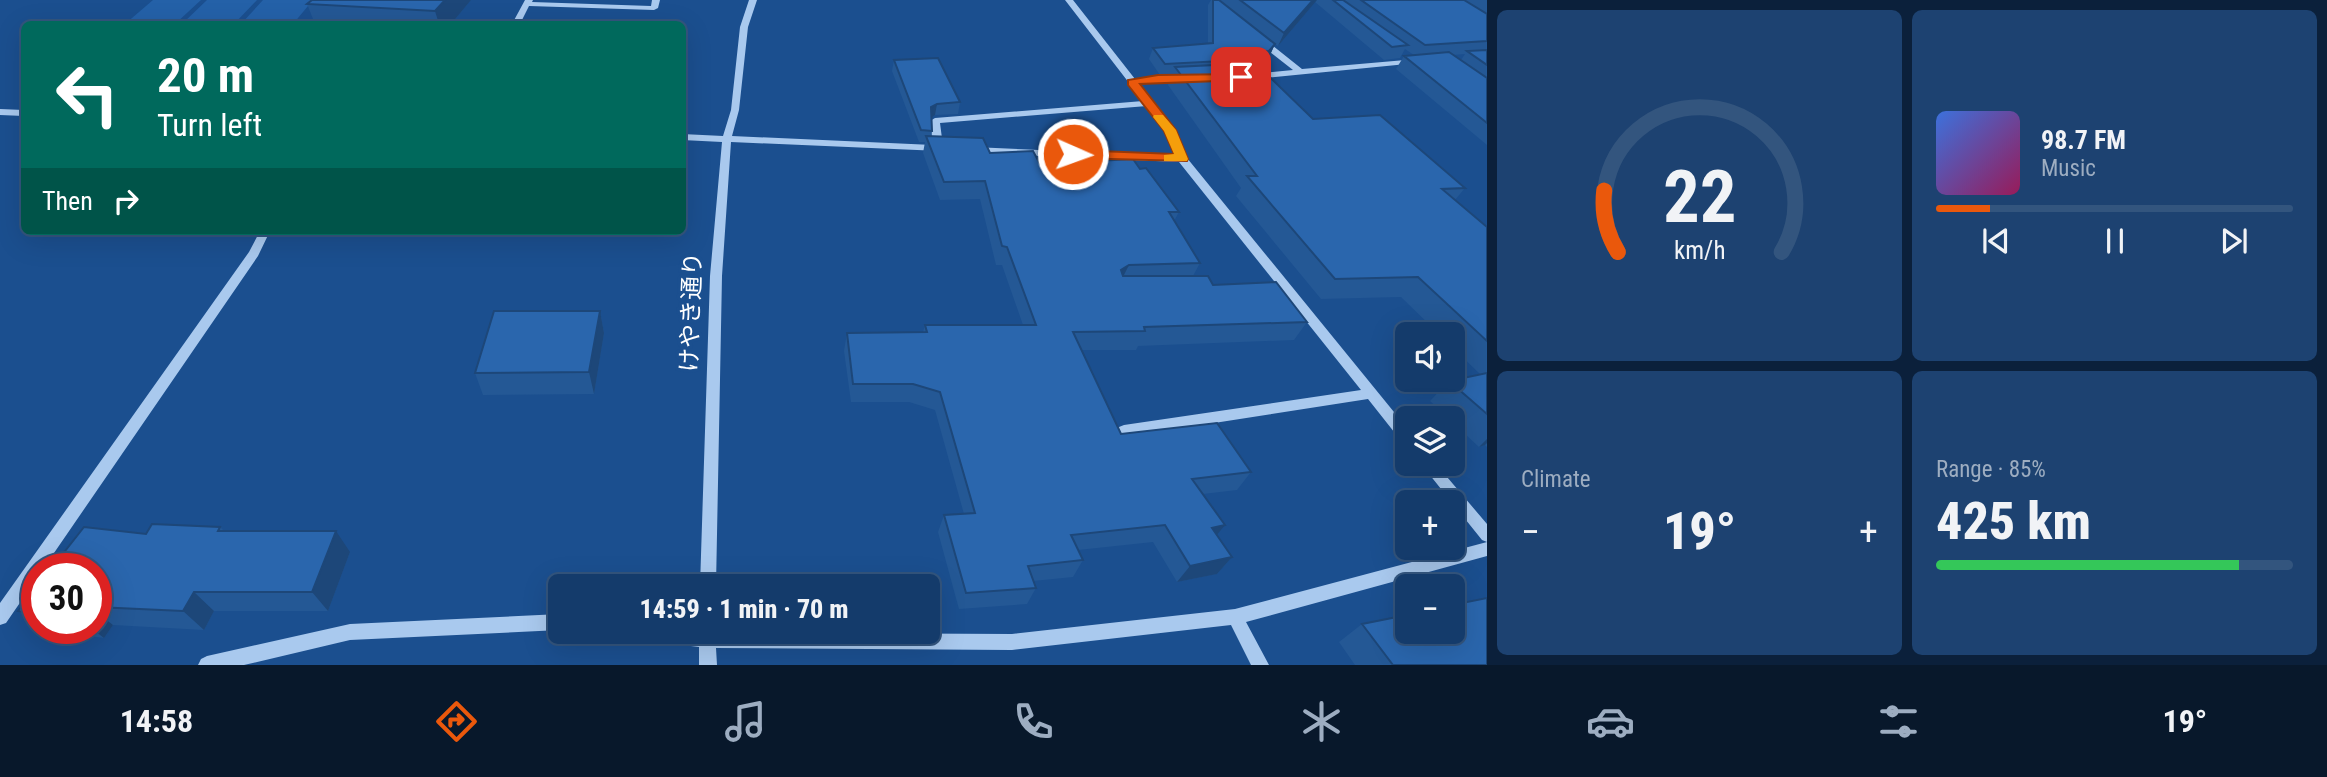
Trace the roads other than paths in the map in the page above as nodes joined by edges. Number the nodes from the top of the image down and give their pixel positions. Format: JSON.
{"nodes":[{"id":1,"x":656,"y":0,"type":"edge"},
{"id":2,"x":753,"y":0,"type":"edge"},
{"id":3,"x":1069,"y":0,"type":"edge"},
{"id":4,"x":528,"y":2,"type":"edge"},
{"id":5,"x":518,"y":21,"type":"edge"},
{"id":6,"x":1251,"y":33,"type":"edge"},
{"id":7,"x":1402,"y":54,"type":"edge"},
{"id":8,"x":1432,"y":60,"type":"edge"},
{"id":9,"x":1413,"y":61,"type":"junction"},
{"id":10,"x":1302,"y":73,"type":"junction"},
{"id":11,"x":1241,"y":77,"type":"edge"},
{"id":12,"x":1199,"y":78,"type":"edge"},
{"id":13,"x":1132,"y":82,"type":"junction"},
{"id":14,"x":1148,"y":103,"type":"junction"},
{"id":15,"x":0,"y":112,"type":"edge"},
{"id":16,"x":21,"y":113,"type":"edge"},
{"id":17,"x":686,"y":137,"type":"edge"},
{"id":18,"x":727,"y":139,"type":"junction"},
{"id":19,"x":938,"y":148,"type":"junction"},
{"id":20,"x":951,"y":149,"type":"edge"},
{"id":21,"x":964,"y":149,"type":"edge"},
{"id":22,"x":1182,"y":159,"type":"junction"},
{"id":23,"x":263,"y":235,"type":"edge"},
{"id":24,"x":1285,"y":286,"type":"junction"},
{"id":25,"x":1272,"y":287,"type":"edge"},
{"id":26,"x":1371,"y":394,"type":"junction"},
{"id":27,"x":1395,"y":423,"type":"edge"},
{"id":28,"x":1124,"y":431,"type":"edge"},
{"id":29,"x":1438,"y":476,"type":"edge"},
{"id":30,"x":1487,"y":535,"type":"edge"},
{"id":31,"x":1487,"y":549,"type":"edge"},
{"id":32,"x":708,"y":574,"type":"edge"},
{"id":33,"x":0,"y":617,"type":"edge"},
{"id":34,"x":1235,"y":617,"type":"junction"},
{"id":35,"x":548,"y":623,"type":"edge"},
{"id":36,"x":940,"y":641,"type":"edge"},
{"id":37,"x":707,"y":644,"type":"edge"},
{"id":38,"x":207,"y":665,"type":"edge"},
{"id":39,"x":708,"y":665,"type":"edge"},
{"id":40,"x":1260,"y":665,"type":"edge"}],
"edges":[{"from":1,"to":4,"type":"street"},
{"from":2,"to":18,"type":"street","name":"けやき通り"},
{"from":3,"to":13,"type":"street"},
{"from":4,"to":5,"type":"street"},
{"from":6,"to":10,"type":"street"},
{"from":7,"to":9,"type":"street"},
{"from":8,"to":9,"type":"street"},
{"from":9,"to":10,"type":"street"},
{"from":10,"to":11,"type":"street"},
{"from":12,"to":13,"type":"street"},
{"from":13,"to":14,"type":"street"},
{"from":14,"to":19,"type":"street"},
{"from":14,"to":22,"type":"street"},
{"from":15,"to":16,"type":"street"},
{"from":17,"to":18,"type":"street"},
{"from":18,"to":19,"type":"street"},
{"from":18,"to":32,"type":"street","name":"けやき通り"},
{"from":19,"to":20,"type":"street"},
{"from":21,"to":22,"type":"street"},
{"from":22,"to":24,"type":"street"},
{"from":23,"to":33,"type":"street"},
{"from":24,"to":25,"type":"street"},
{"from":24,"to":26,"type":"street"},
{"from":26,"to":27,"type":"street"},
{"from":26,"to":28,"type":"street"},
{"from":29,"to":30,"type":"street"},
{"from":31,"to":34,"type":"street"},
{"from":34,"to":36,"type":"street"},
{"from":34,"to":40,"type":"street"},
{"from":35,"to":38,"type":"street"},
{"from":37,"to":39,"type":"street"}]}
